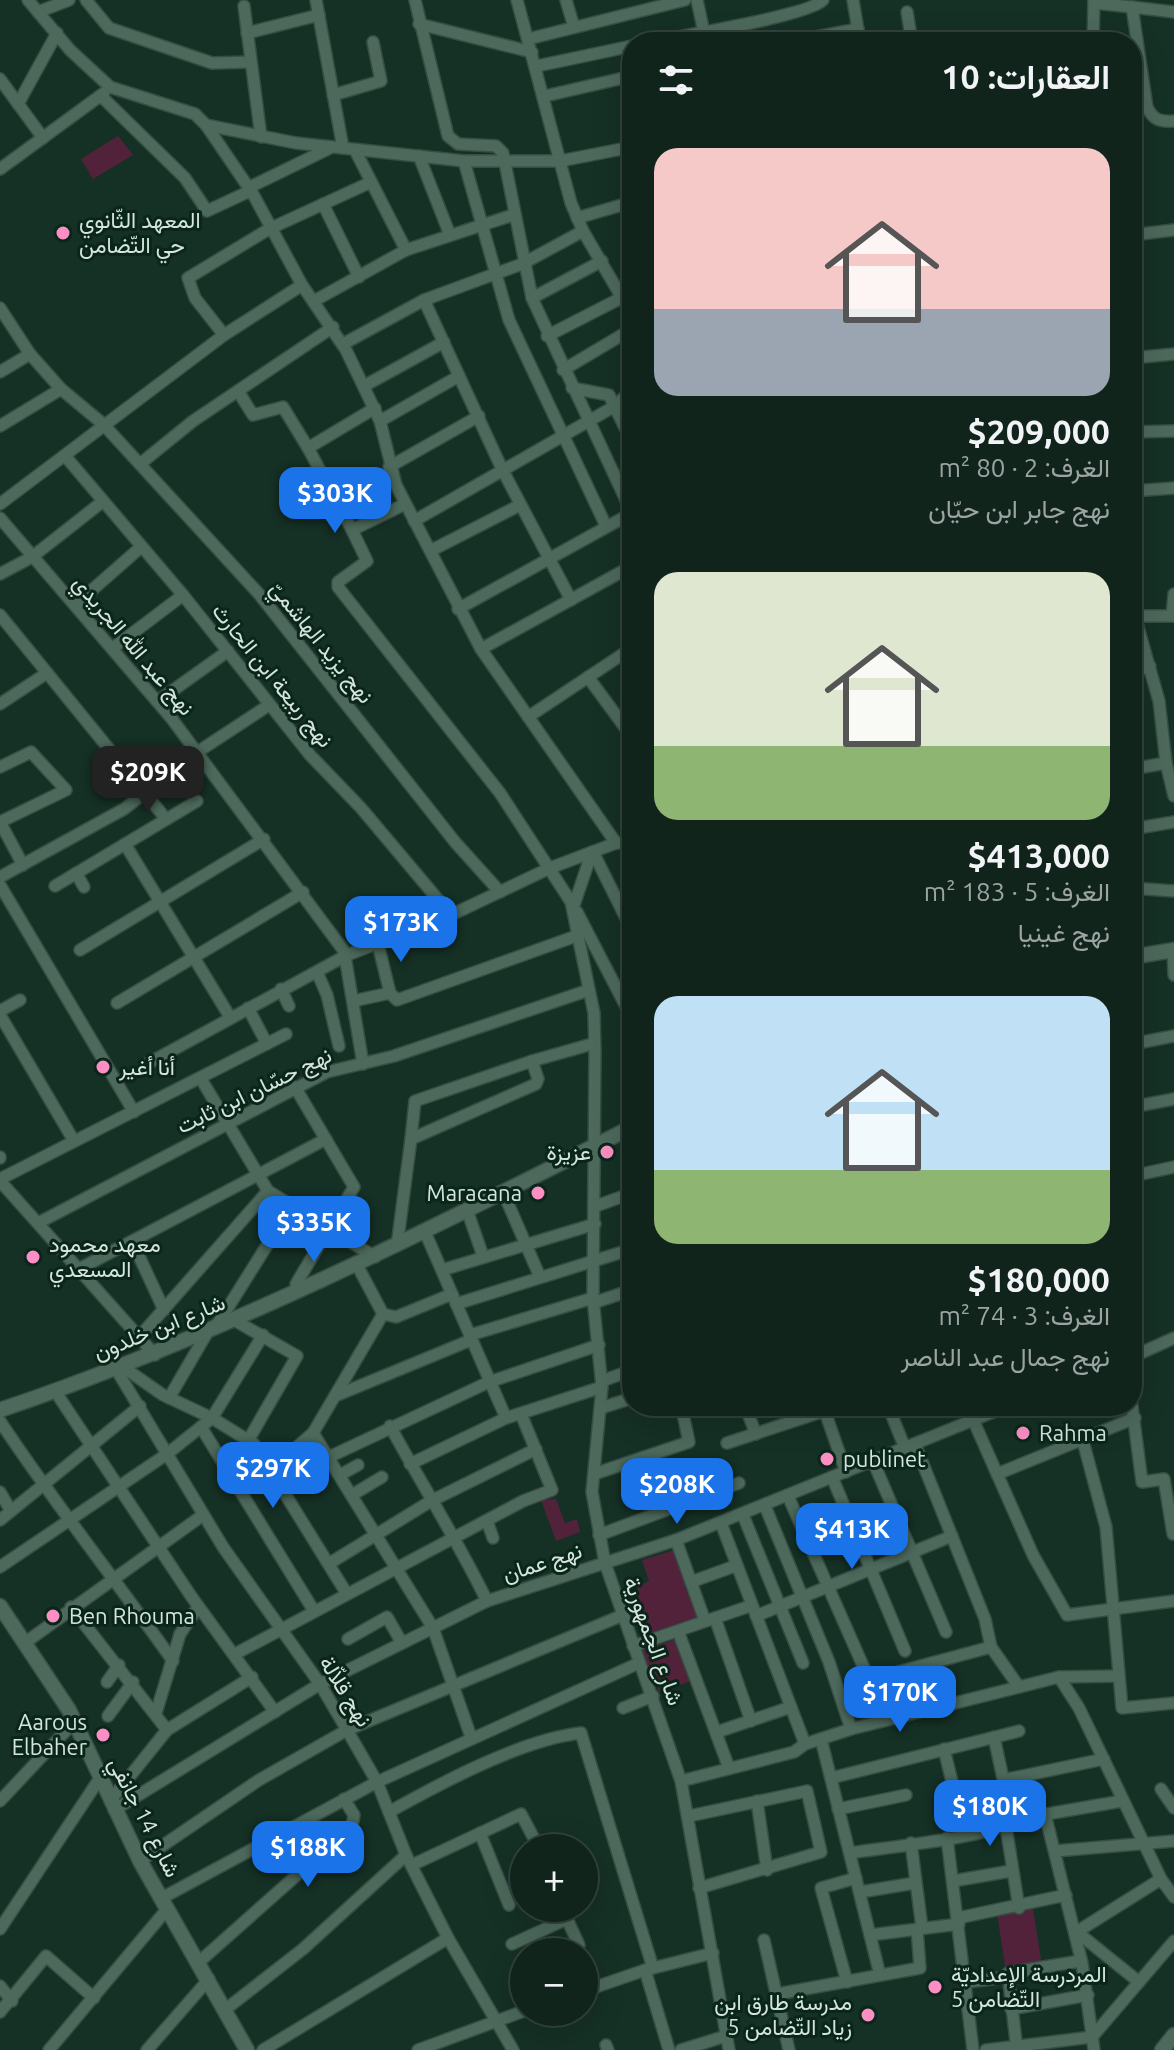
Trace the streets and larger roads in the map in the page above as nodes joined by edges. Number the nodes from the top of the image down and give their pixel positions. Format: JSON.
{"nodes":[{"id":1,"x":28,"y":0,"type":"edge"},
{"id":2,"x":69,"y":0,"type":"edge"},
{"id":3,"x":86,"y":0,"type":"edge"},
{"id":4,"x":316,"y":0,"type":"edge"},
{"id":5,"x":415,"y":0,"type":"edge"},
{"id":6,"x":517,"y":0,"type":"edge"},
{"id":7,"x":566,"y":0,"type":"edge"},
{"id":8,"x":685,"y":0,"type":"edge"},
{"id":9,"x":697,"y":0,"type":"edge"},
{"id":10,"x":823,"y":0,"type":"edge"},
{"id":11,"x":853,"y":0,"type":"edge"},
{"id":12,"x":1094,"y":2,"type":"edge"},
{"id":13,"x":244,"y":6,"type":"dead end"},
{"id":14,"x":1132,"y":7,"type":"junction"},
{"id":15,"x":38,"y":12,"type":"junction"},
{"id":16,"x":907,"y":12,"type":"dead end"},
{"id":17,"x":1174,"y":12,"type":"edge"},
{"id":18,"x":319,"y":15,"type":"junction"},
{"id":19,"x":419,"y":24,"type":"junction"},
{"id":20,"x":574,"y":27,"type":"junction"},
{"id":21,"x":858,"y":29,"type":"junction"},
{"id":22,"x":704,"y":32,"type":"edge"},
{"id":23,"x":723,"y":32,"type":"edge"},
{"id":24,"x":842,"y":32,"type":"edge"},
{"id":25,"x":858,"y":32,"type":"edge"},
{"id":26,"x":910,"y":32,"type":"edge"},
{"id":27,"x":1093,"y":32,"type":"edge"},
{"id":28,"x":1134,"y":32,"type":"edge"},
{"id":29,"x":57,"y":33,"type":"junction"},
{"id":30,"x":247,"y":33,"type":"junction"},
{"id":31,"x":528,"y":39,"type":"junction"},
{"id":32,"x":373,"y":42,"type":"dead end"},
{"id":33,"x":622,"y":48,"type":"edge"},
{"id":34,"x":532,"y":52,"type":"junction"},
{"id":35,"x":250,"y":62,"type":"junction"},
{"id":36,"x":537,"y":66,"type":"junction"},
{"id":37,"x":622,"y":78,"type":"edge"},
{"id":38,"x":0,"y":79,"type":"edge"},
{"id":39,"x":1142,"y":79,"type":"edge"},
{"id":40,"x":110,"y":87,"type":"junction"},
{"id":41,"x":4,"y":93,"type":"edge"},
{"id":42,"x":333,"y":95,"type":"junction"},
{"id":43,"x":101,"y":96,"type":"junction"},
{"id":44,"x":545,"y":96,"type":"junction"},
{"id":45,"x":18,"y":104,"type":"junction"},
{"id":46,"x":1174,"y":121,"type":"edge"},
{"id":47,"x":206,"y":125,"type":"junction"},
{"id":48,"x":261,"y":137,"type":"junction"},
{"id":49,"x":43,"y":138,"type":"junction"},
{"id":50,"x":343,"y":148,"type":"junction"},
{"id":51,"x":622,"y":149,"type":"edge"},
{"id":52,"x":419,"y":156,"type":"junction"},
{"id":53,"x":464,"y":161,"type":"junction"},
{"id":54,"x":560,"y":161,"type":"junction"},
{"id":55,"x":506,"y":162,"type":"junction"},
{"id":56,"x":0,"y":169,"type":"edge"},
{"id":57,"x":369,"y":183,"type":"junction"},
{"id":58,"x":249,"y":190,"type":"junction"},
{"id":59,"x":323,"y":204,"type":"junction"},
{"id":60,"x":622,"y":205,"type":"edge"},
{"id":61,"x":513,"y":215,"type":"junction"},
{"id":62,"x":577,"y":218,"type":"junction"},
{"id":63,"x":479,"y":225,"type":"junction"},
{"id":64,"x":269,"y":229,"type":"junction"},
{"id":65,"x":1174,"y":230,"type":"edge"},
{"id":66,"x":583,"y":231,"type":"junction"},
{"id":67,"x":1142,"y":234,"type":"edge"},
{"id":68,"x":450,"y":235,"type":"junction"},
{"id":69,"x":406,"y":250,"type":"junction"},
{"id":70,"x":602,"y":261,"type":"junction"},
{"id":71,"x":522,"y":264,"type":"junction"},
{"id":72,"x":493,"y":274,"type":"junction"},
{"id":73,"x":359,"y":277,"type":"junction"},
{"id":74,"x":302,"y":285,"type":"junction"},
{"id":75,"x":621,"y":293,"type":"joint"},
{"id":76,"x":532,"y":298,"type":"junction"},
{"id":77,"x":424,"y":300,"type":"junction"},
{"id":78,"x":314,"y":301,"type":"junction"},
{"id":79,"x":0,"y":308,"type":"edge"},
{"id":80,"x":4,"y":323,"type":"edge"},
{"id":81,"x":333,"y":327,"type":"junction"},
{"id":82,"x":224,"y":335,"type":"junction"},
{"id":83,"x":622,"y":335,"type":"edge"},
{"id":84,"x":547,"y":336,"type":"junction"},
{"id":85,"x":444,"y":342,"type":"junction"},
{"id":86,"x":343,"y":344,"type":"junction"},
{"id":87,"x":30,"y":354,"type":"junction"},
{"id":88,"x":1174,"y":354,"type":"edge"},
{"id":89,"x":1142,"y":357,"type":"edge"},
{"id":90,"x":563,"y":370,"type":"junction"},
{"id":91,"x":0,"y":372,"type":"edge"},
{"id":92,"x":459,"y":376,"type":"junction"},
{"id":93,"x":364,"y":386,"type":"junction"},
{"id":94,"x":572,"y":388,"type":"junction"},
{"id":95,"x":61,"y":389,"type":"junction"},
{"id":96,"x":238,"y":391,"type":"junction"},
{"id":97,"x":622,"y":399,"type":"edge"},
{"id":98,"x":615,"y":406,"type":"junction"},
{"id":99,"x":375,"y":408,"type":"junction"},
{"id":100,"x":479,"y":416,"type":"junction"},
{"id":101,"x":380,"y":421,"type":"junction"},
{"id":102,"x":588,"y":421,"type":"junction"},
{"id":103,"x":622,"y":421,"type":"edge"},
{"id":104,"x":0,"y":426,"type":"edge"},
{"id":105,"x":104,"y":426,"type":"junction"},
{"id":106,"x":1174,"y":431,"type":"edge"},
{"id":107,"x":1142,"y":432,"type":"edge"},
{"id":108,"x":563,"y":435,"type":"junction"},
{"id":109,"x":308,"y":448,"type":"junction"},
{"id":110,"x":66,"y":457,"type":"junction"},
{"id":111,"x":140,"y":464,"type":"junction"},
{"id":112,"x":389,"y":467,"type":"junction"},
{"id":113,"x":502,"y":469,"type":"junction"},
{"id":114,"x":1174,"y":488,"type":"edge"},
{"id":115,"x":1142,"y":490,"type":"edge"},
{"id":116,"x":622,"y":492,"type":"edge"},
{"id":117,"x":102,"y":502,"type":"junction"},
{"id":118,"x":0,"y":504,"type":"edge"},
{"id":119,"x":405,"y":504,"type":"junction"},
{"id":120,"x":520,"y":505,"type":"junction"},
{"id":121,"x":0,"y":518,"type":"edge"},
{"id":122,"x":622,"y":518,"type":"edge"},
{"id":123,"x":414,"y":521,"type":"junction"},
{"id":124,"x":606,"y":526,"type":"junction"},
{"id":125,"x":352,"y":530,"type":"junction"},
{"id":126,"x":141,"y":547,"type":"junction"},
{"id":127,"x":432,"y":550,"type":"junction"},
{"id":128,"x":32,"y":557,"type":"junction"},
{"id":129,"x":549,"y":559,"type":"junction"},
{"id":130,"x":622,"y":572,"type":"edge"},
{"id":131,"x":0,"y":574,"type":"edge"},
{"id":132,"x":1174,"y":594,"type":"edge"},
{"id":133,"x":183,"y":595,"type":"junction"},
{"id":134,"x":571,"y":600,"type":"junction"},
{"id":135,"x":75,"y":605,"type":"junction"},
{"id":136,"x":458,"y":609,"type":"junction"},
{"id":137,"x":1142,"y":614,"type":"edge"},
{"id":138,"x":0,"y":615,"type":"edge"},
{"id":139,"x":1173,"y":616,"type":"edge"},
{"id":140,"x":1142,"y":642,"type":"edge"},
{"id":141,"x":113,"y":648,"type":"junction"},
{"id":142,"x":481,"y":649,"type":"junction"},
{"id":143,"x":228,"y":651,"type":"junction"},
{"id":144,"x":622,"y":652,"type":"edge"},
{"id":145,"x":1150,"y":666,"type":"junction"},
{"id":146,"x":1142,"y":669,"type":"edge"},
{"id":147,"x":47,"y":673,"type":"junction"},
{"id":148,"x":588,"y":677,"type":"junction"},
{"id":149,"x":158,"y":701,"type":"junction"},
{"id":150,"x":0,"y":704,"type":"edge"},
{"id":151,"x":269,"y":705,"type":"junction"},
{"id":152,"x":528,"y":717,"type":"junction"},
{"id":153,"x":622,"y":723,"type":"edge"},
{"id":154,"x":196,"y":753,"type":"junction"},
{"id":155,"x":1166,"y":763,"type":"junction"},
{"id":156,"x":0,"y":767,"type":"edge"},
{"id":157,"x":1142,"y":768,"type":"edge"},
{"id":158,"x":145,"y":794,"type":"junction"},
{"id":159,"x":1174,"y":796,"type":"edge"},
{"id":160,"x":197,"y":801,"type":"dead end"},
{"id":161,"x":166,"y":819,"type":"junction"},
{"id":162,"x":0,"y":822,"type":"edge"},
{"id":163,"x":1174,"y":822,"type":"edge"},
{"id":164,"x":1142,"y":827,"type":"edge"},
{"id":165,"x":264,"y":839,"type":"junction"},
{"id":166,"x":616,"y":843,"type":"junction"},
{"id":167,"x":622,"y":843,"type":"edge"},
{"id":168,"x":125,"y":844,"type":"junction"},
{"id":169,"x":593,"y":852,"type":"junction"},
{"id":170,"x":23,"y":865,"type":"junction"},
{"id":171,"x":550,"y":868,"type":"junction"},
{"id":172,"x":76,"y":873,"type":"junction"},
{"id":173,"x":0,"y":877,"type":"edge"},
{"id":174,"x":0,"y":885,"type":"edge"},
{"id":175,"x":55,"y":886,"type":"dead end"},
{"id":176,"x":84,"y":887,"type":"dead end"},
{"id":177,"x":1142,"y":889,"type":"edge"},
{"id":178,"x":1174,"y":891,"type":"edge"},
{"id":179,"x":303,"y":892,"type":"junction"},
{"id":180,"x":500,"y":892,"type":"junction"},
{"id":181,"x":160,"y":900,"type":"junction"},
{"id":182,"x":573,"y":906,"type":"junction"},
{"id":183,"x":622,"y":910,"type":"edge"},
{"id":184,"x":451,"y":915,"type":"junction"},
{"id":185,"x":579,"y":935,"type":"junction"},
{"id":186,"x":378,"y":944,"type":"junction"},
{"id":187,"x":80,"y":950,"type":"dead end"},
{"id":188,"x":1173,"y":950,"type":"edge"},
{"id":189,"x":346,"y":955,"type":"junction"},
{"id":190,"x":1142,"y":955,"type":"edge"},
{"id":191,"x":193,"y":956,"type":"junction"},
{"id":192,"x":317,"y":972,"type":"junction"},
{"id":193,"x":1174,"y":975,"type":"edge"},
{"id":194,"x":281,"y":989,"type":"junction"},
{"id":195,"x":589,"y":990,"type":"junction"},
{"id":196,"x":390,"y":993,"type":"junction"},
{"id":197,"x":622,"y":999,"type":"edge"},
{"id":198,"x":20,"y":1000,"type":"dead end"},
{"id":199,"x":353,"y":1001,"type":"junction"},
{"id":200,"x":117,"y":1003,"type":"dead end"},
{"id":201,"x":289,"y":1006,"type":"dead end"},
{"id":202,"x":248,"y":1008,"type":"junction"},
{"id":203,"x":0,"y":1013,"type":"edge"},
{"id":204,"x":230,"y":1017,"type":"junction"},
{"id":205,"x":286,"y":1034,"type":"dead end"},
{"id":206,"x":1174,"y":1036,"type":"edge"},
{"id":207,"x":1142,"y":1042,"type":"edge"},
{"id":208,"x":267,"y":1044,"type":"junction"},
{"id":209,"x":592,"y":1044,"type":"junction"},
{"id":210,"x":339,"y":1046,"type":"dead end"},
{"id":211,"x":532,"y":1061,"type":"junction"},
{"id":212,"x":147,"y":1064,"type":"dead end"},
{"id":213,"x":363,"y":1064,"type":"junction"},
{"id":214,"x":201,"y":1079,"type":"junction"},
{"id":215,"x":295,"y":1087,"type":"junction"},
{"id":216,"x":1174,"y":1099,"type":"edge"},
{"id":217,"x":1142,"y":1105,"type":"edge"},
{"id":218,"x":134,"y":1112,"type":"junction"},
{"id":219,"x":228,"y":1123,"type":"junction"},
{"id":220,"x":622,"y":1132,"type":"edge"},
{"id":221,"x":326,"y":1139,"type":"junction"},
{"id":222,"x":411,"y":1139,"type":"junction"},
{"id":223,"x":74,"y":1141,"type":"junction"},
{"id":224,"x":595,"y":1146,"type":"junction"},
{"id":225,"x":1174,"y":1167,"type":"edge"},
{"id":226,"x":259,"y":1174,"type":"junction"},
{"id":227,"x":1142,"y":1174,"type":"edge"},
{"id":228,"x":0,"y":1180,"type":"edge"},
{"id":229,"x":268,"y":1191,"type":"junction"},
{"id":230,"x":503,"y":1192,"type":"junction"},
{"id":231,"x":622,"y":1197,"type":"edge"},
{"id":232,"x":596,"y":1206,"type":"junction"},
{"id":233,"x":291,"y":1207,"type":"junction"},
{"id":234,"x":467,"y":1210,"type":"junction"},
{"id":235,"x":38,"y":1223,"type":"junction"},
{"id":236,"x":595,"y":1224,"type":"junction"},
{"id":237,"x":330,"y":1228,"type":"junction"},
{"id":238,"x":425,"y":1232,"type":"junction"},
{"id":239,"x":132,"y":1241,"type":"junction"},
{"id":240,"x":527,"y":1244,"type":"junction"},
{"id":241,"x":397,"y":1246,"type":"junction"},
{"id":242,"x":622,"y":1252,"type":"edge"},
{"id":243,"x":483,"y":1256,"type":"junction"},
{"id":244,"x":375,"y":1257,"type":"junction"},
{"id":245,"x":592,"y":1261,"type":"junction"},
{"id":246,"x":357,"y":1265,"type":"junction"},
{"id":247,"x":79,"y":1269,"type":"junction"},
{"id":248,"x":442,"y":1270,"type":"junction"},
{"id":249,"x":540,"y":1277,"type":"junction"},
{"id":250,"x":296,"y":1284,"type":"dead end"},
{"id":251,"x":622,"y":1293,"type":"edge"},
{"id":252,"x":454,"y":1299,"type":"junction"},
{"id":253,"x":593,"y":1301,"type":"junction"},
{"id":254,"x":164,"y":1310,"type":"junction"},
{"id":255,"x":383,"y":1314,"type":"junction"},
{"id":256,"x":234,"y":1320,"type":"junction"},
{"id":257,"x":210,"y":1332,"type":"junction"},
{"id":258,"x":141,"y":1335,"type":"junction"},
{"id":259,"x":263,"y":1335,"type":"junction"},
{"id":260,"x":470,"y":1337,"type":"junction"},
{"id":261,"x":1174,"y":1338,"type":"edge"},
{"id":262,"x":599,"y":1345,"type":"junction"},
{"id":263,"x":1142,"y":1352,"type":"edge"},
{"id":264,"x":155,"y":1355,"type":"junction"},
{"id":265,"x":119,"y":1368,"type":"junction"},
{"id":266,"x":622,"y":1375,"type":"edge"},
{"id":267,"x":489,"y":1382,"type":"junction"},
{"id":268,"x":602,"y":1384,"type":"junction"},
{"id":269,"x":55,"y":1391,"type":"junction"},
{"id":270,"x":334,"y":1397,"type":"junction"},
{"id":271,"x":169,"y":1398,"type":"junction"},
{"id":272,"x":622,"y":1401,"type":"edge"},
{"id":273,"x":140,"y":1406,"type":"junction"},
{"id":274,"x":601,"y":1408,"type":"junction"},
{"id":275,"x":0,"y":1410,"type":"edge"},
{"id":276,"x":521,"y":1414,"type":"junction"},
{"id":277,"x":683,"y":1416,"type":"edge"},
{"id":278,"x":749,"y":1416,"type":"edge"},
{"id":279,"x":803,"y":1416,"type":"edge"},
{"id":280,"x":827,"y":1416,"type":"edge"},
{"id":281,"x":894,"y":1416,"type":"edge"},
{"id":282,"x":972,"y":1416,"type":"edge"},
{"id":283,"x":984,"y":1416,"type":"edge"},
{"id":284,"x":212,"y":1418,"type":"junction"},
{"id":285,"x":506,"y":1418,"type":"junction"},
{"id":286,"x":1135,"y":1418,"type":"joint"},
{"id":287,"x":974,"y":1420,"type":"junction"},
{"id":288,"x":0,"y":1421,"type":"edge"},
{"id":289,"x":390,"y":1426,"type":"junction"},
{"id":290,"x":201,"y":1427,"type":"junction"},
{"id":291,"x":313,"y":1433,"type":"junction"},
{"id":292,"x":756,"y":1434,"type":"junction"},
{"id":293,"x":249,"y":1439,"type":"junction"},
{"id":294,"x":1083,"y":1441,"type":"junction"},
{"id":295,"x":727,"y":1443,"type":"dead end"},
{"id":296,"x":298,"y":1446,"type":"dead end"},
{"id":297,"x":910,"y":1446,"type":"junction"},
{"id":298,"x":94,"y":1447,"type":"junction"},
{"id":299,"x":536,"y":1449,"type":"junction"},
{"id":300,"x":167,"y":1454,"type":"junction"},
{"id":301,"x":329,"y":1457,"type":"junction"},
{"id":302,"x":873,"y":1461,"type":"junction"},
{"id":303,"x":410,"y":1464,"type":"junction"},
{"id":304,"x":358,"y":1465,"type":"dead end"},
{"id":305,"x":846,"y":1472,"type":"junction"},
{"id":306,"x":594,"y":1474,"type":"junction"},
{"id":307,"x":997,"y":1474,"type":"junction"},
{"id":308,"x":340,"y":1475,"type":"junction"},
{"id":309,"x":382,"y":1477,"type":"dead end"},
{"id":310,"x":832,"y":1477,"type":"junction"},
{"id":311,"x":1169,"y":1477,"type":"edge"},
{"id":312,"x":739,"y":1483,"type":"dead end"},
{"id":313,"x":44,"y":1487,"type":"junction"},
{"id":314,"x":120,"y":1487,"type":"junction"},
{"id":315,"x":0,"y":1492,"type":"edge"},
{"id":316,"x":352,"y":1495,"type":"junction"},
{"id":317,"x":788,"y":1496,"type":"junction"},
{"id":318,"x":431,"y":1501,"type":"junction"},
{"id":319,"x":765,"y":1506,"type":"junction"},
{"id":320,"x":11,"y":1511,"type":"junction"},
{"id":321,"x":203,"y":1515,"type":"junction"},
{"id":322,"x":743,"y":1515,"type":"junction"},
{"id":323,"x":70,"y":1519,"type":"junction"},
{"id":324,"x":0,"y":1520,"type":"edge"},
{"id":325,"x":487,"y":1521,"type":"junction"},
{"id":326,"x":721,"y":1523,"type":"junction"},
{"id":327,"x":1173,"y":1534,"type":"edge"},
{"id":328,"x":599,"y":1535,"type":"junction"},
{"id":329,"x":376,"y":1536,"type":"junction"},
{"id":330,"x":455,"y":1536,"type":"junction"},
{"id":331,"x":952,"y":1536,"type":"junction"},
{"id":332,"x":493,"y":1538,"type":"dead end"},
{"id":333,"x":676,"y":1540,"type":"junction"},
{"id":334,"x":159,"y":1545,"type":"junction"},
{"id":335,"x":910,"y":1553,"type":"junction"},
{"id":336,"x":330,"y":1563,"type":"junction"},
{"id":337,"x":605,"y":1563,"type":"junction"},
{"id":338,"x":735,"y":1566,"type":"junction"},
{"id":339,"x":0,"y":1567,"type":"edge"},
{"id":340,"x":398,"y":1567,"type":"junction"},
{"id":341,"x":870,"y":1569,"type":"junction"},
{"id":342,"x":114,"y":1577,"type":"junction"},
{"id":343,"x":691,"y":1582,"type":"junction"},
{"id":344,"x":828,"y":1586,"type":"junction"},
{"id":345,"x":347,"y":1594,"type":"junction"},
{"id":346,"x":802,"y":1597,"type":"junction"},
{"id":347,"x":487,"y":1601,"type":"junction"},
{"id":348,"x":1174,"y":1601,"type":"edge"},
{"id":349,"x":0,"y":1606,"type":"edge"},
{"id":350,"x":71,"y":1607,"type":"junction"},
{"id":351,"x":198,"y":1607,"type":"junction"},
{"id":352,"x":779,"y":1607,"type":"junction"},
{"id":353,"x":1114,"y":1610,"type":"junction"},
{"id":354,"x":314,"y":1611,"type":"junction"},
{"id":355,"x":753,"y":1611,"type":"junction"},
{"id":356,"x":623,"y":1615,"type":"junction"},
{"id":357,"x":710,"y":1619,"type":"junction"},
{"id":358,"x":281,"y":1628,"type":"junction"},
{"id":359,"x":433,"y":1628,"type":"junction"},
{"id":360,"x":678,"y":1631,"type":"junction"},
{"id":361,"x":946,"y":1632,"type":"dead end"},
{"id":362,"x":348,"y":1639,"type":"dead end"},
{"id":363,"x":26,"y":1642,"type":"junction"},
{"id":364,"x":402,"y":1643,"type":"junction"},
{"id":365,"x":633,"y":1646,"type":"junction"},
{"id":366,"x":991,"y":1647,"type":"junction"},
{"id":367,"x":905,"y":1651,"type":"dead end"},
{"id":368,"x":235,"y":1654,"type":"junction"},
{"id":369,"x":173,"y":1661,"type":"junction"},
{"id":370,"x":639,"y":1663,"type":"junction"},
{"id":371,"x":803,"y":1663,"type":"dead end"},
{"id":372,"x":119,"y":1665,"type":"junction"},
{"id":373,"x":864,"y":1668,"type":"dead end"},
{"id":374,"x":1119,"y":1676,"type":"junction"},
{"id":375,"x":252,"y":1677,"type":"junction"},
{"id":376,"x":1059,"y":1677,"type":"junction"},
{"id":377,"x":107,"y":1682,"type":"dead end"},
{"id":378,"x":133,"y":1682,"type":"junction"},
{"id":379,"x":320,"y":1684,"type":"junction"},
{"id":380,"x":452,"y":1684,"type":"junction"},
{"id":381,"x":1019,"y":1687,"type":"junction"},
{"id":382,"x":653,"y":1696,"type":"junction"},
{"id":383,"x":1174,"y":1703,"type":"edge"},
{"id":384,"x":791,"y":1707,"type":"junction"},
{"id":385,"x":623,"y":1708,"type":"dead end"},
{"id":386,"x":275,"y":1712,"type":"junction"},
{"id":387,"x":156,"y":1713,"type":"junction"},
{"id":388,"x":908,"y":1714,"type":"junction"},
{"id":389,"x":108,"y":1716,"type":"dead end"},
{"id":390,"x":75,"y":1721,"type":"junction"},
{"id":391,"x":751,"y":1721,"type":"junction"},
{"id":392,"x":851,"y":1729,"type":"junction"},
{"id":393,"x":167,"y":1730,"type":"junction"},
{"id":394,"x":347,"y":1730,"type":"junction"},
{"id":395,"x":1019,"y":1731,"type":"dead end"},
{"id":396,"x":717,"y":1732,"type":"junction"},
{"id":397,"x":471,"y":1737,"type":"junction"},
{"id":398,"x":994,"y":1737,"type":"junction"},
{"id":399,"x":821,"y":1739,"type":"junction"},
{"id":400,"x":805,"y":1744,"type":"junction"},
{"id":401,"x":944,"y":1749,"type":"junction"},
{"id":402,"x":1104,"y":1759,"type":"junction"},
{"id":403,"x":729,"y":1768,"type":"junction"},
{"id":404,"x":100,"y":1778,"type":"junction"},
{"id":405,"x":831,"y":1778,"type":"junction"},
{"id":406,"x":1003,"y":1780,"type":"junction"},
{"id":407,"x":681,"y":1781,"type":"junction"},
{"id":408,"x":377,"y":1782,"type":"junction"},
{"id":409,"x":1161,"y":1789,"type":"dead end"},
{"id":410,"x":906,"y":1795,"type":"dead end"},
{"id":411,"x":344,"y":1799,"type":"junction"},
{"id":412,"x":0,"y":1801,"type":"edge"},
{"id":413,"x":757,"y":1801,"type":"junction"},
{"id":414,"x":1122,"y":1801,"type":"junction"},
{"id":415,"x":112,"y":1806,"type":"junction"},
{"id":416,"x":1174,"y":1808,"type":"edge"},
{"id":417,"x":838,"y":1809,"type":"junction"},
{"id":418,"x":389,"y":1812,"type":"junction"},
{"id":419,"x":1045,"y":1814,"type":"junction"},
{"id":420,"x":689,"y":1816,"type":"junction"},
{"id":421,"x":1009,"y":1824,"type":"junction"},
{"id":422,"x":480,"y":1833,"type":"junction"},
{"id":423,"x":532,"y":1834,"type":"edge"},
{"id":424,"x":965,"y":1835,"type":"junction"},
{"id":425,"x":947,"y":1838,"type":"junction"},
{"id":426,"x":1174,"y":1841,"type":"edge"},
{"id":427,"x":1142,"y":1842,"type":"junction"},
{"id":428,"x":911,"y":1843,"type":"junction"},
{"id":429,"x":1055,"y":1851,"type":"junction"},
{"id":430,"x":850,"y":1853,"type":"junction"},
{"id":431,"x":409,"y":1860,"type":"junction"},
{"id":432,"x":140,"y":1861,"type":"junction"},
{"id":433,"x":767,"y":1870,"type":"junction"},
{"id":434,"x":1011,"y":1871,"type":"junction"},
{"id":435,"x":856,"y":1878,"type":"junction"},
{"id":436,"x":1161,"y":1879,"type":"junction"},
{"id":437,"x":953,"y":1881,"type":"junction"},
{"id":438,"x":915,"y":1883,"type":"junction"},
{"id":439,"x":699,"y":1888,"type":"junction"},
{"id":440,"x":860,"y":1892,"type":"junction"},
{"id":441,"x":1066,"y":1895,"type":"junction"},
{"id":442,"x":1174,"y":1897,"type":"edge"},
{"id":443,"x":165,"y":1903,"type":"junction"},
{"id":444,"x":509,"y":1905,"type":"dead end"},
{"id":445,"x":1019,"y":1908,"type":"junction"},
{"id":446,"x":958,"y":1921,"type":"junction"},
{"id":447,"x":551,"y":1922,"type":"edge"},
{"id":448,"x":919,"y":1928,"type":"junction"},
{"id":449,"x":0,"y":1929,"type":"edge"},
{"id":450,"x":1076,"y":1932,"type":"junction"},
{"id":451,"x":870,"y":1935,"type":"junction"},
{"id":452,"x":448,"y":1938,"type":"junction"},
{"id":453,"x":523,"y":1938,"type":"edge"},
{"id":454,"x":764,"y":1940,"type":"dead end"},
{"id":455,"x":1174,"y":1941,"type":"edge"},
{"id":456,"x":713,"y":1953,"type":"junction"},
{"id":457,"x":1080,"y":1961,"type":"junction"},
{"id":458,"x":199,"y":1962,"type":"junction"},
{"id":459,"x":649,"y":1969,"type":"junction"},
{"id":460,"x":880,"y":1975,"type":"junction"},
{"id":461,"x":1008,"y":1975,"type":"junction"},
{"id":462,"x":209,"y":1979,"type":"junction"},
{"id":463,"x":847,"y":1982,"type":"junction"},
{"id":464,"x":966,"y":1982,"type":"junction"},
{"id":465,"x":1139,"y":1982,"type":"junction"},
{"id":466,"x":0,"y":1986,"type":"edge"},
{"id":467,"x":598,"y":1986,"type":"edge"},
{"id":468,"x":777,"y":1994,"type":"junction"},
{"id":469,"x":1088,"y":1995,"type":"junction"},
{"id":470,"x":94,"y":1998,"type":"junction"},
{"id":471,"x":12,"y":2001,"type":"junction"},
{"id":472,"x":226,"y":2009,"type":"junction"},
{"id":473,"x":1011,"y":2009,"type":"junction"},
{"id":474,"x":0,"y":2012,"type":"edge"},
{"id":475,"x":510,"y":2016,"type":"edge"},
{"id":476,"x":496,"y":2021,"type":"junction"},
{"id":477,"x":1174,"y":2035,"type":"edge"},
{"id":478,"x":726,"y":2036,"type":"junction"},
{"id":479,"x":1092,"y":2037,"type":"junction"},
{"id":480,"x":241,"y":2046,"type":"edge"},
{"id":481,"x":1054,"y":2046,"type":"edge"},
{"id":482,"x":1017,"y":2048,"type":"edge"},
{"id":483,"x":975,"y":2049,"type":"edge"},
{"id":484,"x":49,"y":2050,"type":"edge"},
{"id":485,"x":147,"y":2050,"type":"edge"},
{"id":486,"x":263,"y":2050,"type":"edge"},
{"id":487,"x":418,"y":2050,"type":"edge"},
{"id":488,"x":513,"y":2050,"type":"edge"},
{"id":489,"x":669,"y":2050,"type":"edge"},
{"id":490,"x":681,"y":2050,"type":"edge"},
{"id":491,"x":729,"y":2050,"type":"edge"},
{"id":492,"x":789,"y":2050,"type":"edge"},
{"id":493,"x":958,"y":2050,"type":"edge"},
{"id":494,"x":986,"y":2050,"type":"edge"},
{"id":495,"x":1094,"y":2050,"type":"edge"},
{"id":496,"x":1162,"y":2050,"type":"edge"}],
"edges":[{"from":1,"to":15,"type":"street"},
{"from":2,"to":15,"type":"street"},
{"from":3,"to":35,"type":"street"},
{"from":4,"to":18,"type":"street"},
{"from":5,"to":19,"type":"street"},
{"from":6,"to":31,"type":"street"},
{"from":7,"to":20,"type":"street"},
{"from":8,"to":20,"type":"street"},
{"from":9,"to":22,"type":"street"},
{"from":10,"to":23,"type":"street"},
{"from":11,"to":21,"type":"street"},
{"from":12,"to":14,"type":"street"},
{"from":12,"to":27,"type":"street"},
{"from":13,"to":30,"type":"street"},
{"from":14,"to":17,"type":"street"},
{"from":14,"to":28,"type":"street"},
{"from":15,"to":29,"type":"street"},
{"from":16,"to":26,"type":"street"},
{"from":18,"to":30,"type":"street"},
{"from":18,"to":42,"type":"street"},
{"from":19,"to":34,"type":"street"},
{"from":19,"to":55,"type":"street"},
{"from":20,"to":31,"type":"street"},
{"from":21,"to":24,"type":"street"},
{"from":21,"to":25,"type":"street"},
{"from":29,"to":40,"type":"street"},
{"from":29,"to":45,"type":"street"},
{"from":30,"to":35,"type":"street"},
{"from":31,"to":34,"type":"street"},
{"from":32,"to":42,"type":"street"},
{"from":33,"to":36,"type":"street"},
{"from":34,"to":36,"type":"street"},
{"from":35,"to":48,"type":"street"},
{"from":36,"to":44,"type":"street"},
{"from":37,"to":44,"type":"street"},
{"from":38,"to":41,"type":"street"},
{"from":39,"to":46,"type":"street"},
{"from":40,"to":43,"type":"street"},
{"from":40,"to":47,"type":"street"},
{"from":41,"to":45,"type":"street"},
{"from":42,"to":50,"type":"street"},
{"from":43,"to":49,"type":"street"},
{"from":43,"to":58,"type":"street"},
{"from":44,"to":54,"type":"street"},
{"from":45,"to":49,"type":"street"},
{"from":47,"to":48,"type":"street"},
{"from":47,"to":58,"type":"street"},
{"from":48,"to":50,"type":"street"},
{"from":49,"to":56,"type":"street"},
{"from":50,"to":52,"type":"street"},
{"from":50,"to":57,"type":"street"},
{"from":50,"to":58,"type":"street"},
{"from":51,"to":54,"type":"street"},
{"from":52,"to":53,"type":"street"},
{"from":52,"to":68,"type":"street"},
{"from":53,"to":55,"type":"street"},
{"from":53,"to":63,"type":"street"},
{"from":54,"to":55,"type":"street"},
{"from":54,"to":62,"type":"street"},
{"from":55,"to":61,"type":"street"},
{"from":57,"to":59,"type":"street"},
{"from":57,"to":69,"type":"street"},
{"from":58,"to":64,"type":"street"},
{"from":59,"to":64,"type":"street"},
{"from":59,"to":73,"type":"street"},
{"from":60,"to":62,"type":"street"},
{"from":61,"to":63,"type":"street"},
{"from":61,"to":71,"type":"street"},
{"from":62,"to":66,"type":"street"},
{"from":63,"to":68,"type":"street"},
{"from":63,"to":72,"type":"street"},
{"from":64,"to":74,"type":"street"},
{"from":64,"to":82,"type":"street"},
{"from":65,"to":67,"type":"street"},
{"from":66,"to":70,"type":"street"},
{"from":66,"to":71,"type":"street"},
{"from":68,"to":69,"type":"street"},
{"from":69,"to":73,"type":"street"},
{"from":70,"to":75,"type":"street"},
{"from":70,"to":76,"type":"street"},
{"from":71,"to":72,"type":"street"},
{"from":71,"to":76,"type":"street"},
{"from":72,"to":77,"type":"street"},
{"from":72,"to":108,"type":"street"},
{"from":73,"to":78,"type":"street"},
{"from":74,"to":78,"type":"street"},
{"from":74,"to":82,"type":"street"},
{"from":75,"to":84,"type":"street"},
{"from":76,"to":84,"type":"street"},
{"from":77,"to":85,"type":"street"},
{"from":77,"to":86,"type":"street"},
{"from":78,"to":81,"type":"street"},
{"from":79,"to":80,"type":"street","name":"نهج يزيد الهاشميّ"},
{"from":80,"to":87,"type":"street","name":"نهج يزيد الهاشميّ"},
{"from":81,"to":86,"type":"street"},
{"from":81,"to":96,"type":"street"},
{"from":82,"to":105,"type":"street"},
{"from":83,"to":90,"type":"street"},
{"from":84,"to":90,"type":"street"},
{"from":85,"to":92,"type":"street"},
{"from":85,"to":93,"type":"street"},
{"from":86,"to":93,"type":"street"},
{"from":87,"to":91,"type":"street"},
{"from":87,"to":95,"type":"street","name":"نهج يزيد الهاشميّ"},
{"from":88,"to":89,"type":"street"},
{"from":90,"to":94,"type":"street"},
{"from":92,"to":100,"type":"street"},
{"from":92,"to":101,"type":"street"},
{"from":93,"to":99,"type":"street"},
{"from":94,"to":98,"type":"street"},
{"from":94,"to":102,"type":"street"},
{"from":95,"to":104,"type":"street"},
{"from":95,"to":105,"type":"street","name":"نهج يزيد الهاشميّ"},
{"from":96,"to":109,"type":"street"},
{"from":96,"to":111,"type":"street"},
{"from":97,"to":98,"type":"street"},
{"from":98,"to":102,"type":"street"},
{"from":98,"to":103,"type":"street"},
{"from":99,"to":101,"type":"street"},
{"from":99,"to":109,"type":"street"},
{"from":100,"to":112,"type":"street"},
{"from":100,"to":113,"type":"street"},
{"from":101,"to":112,"type":"street"},
{"from":102,"to":108,"type":"street"},
{"from":102,"to":116,"type":"street"},
{"from":105,"to":110,"type":"street"},
{"from":105,"to":111,"type":"street","name":"نهج يزيد الهاشميّ"},
{"from":106,"to":107,"type":"street"},
{"from":108,"to":113,"type":"street"},
{"from":108,"to":124,"type":"street"},
{"from":109,"to":125,"type":"street"},
{"from":110,"to":117,"type":"street","name":"نهج ربيعة ابن الحارث"},
{"from":110,"to":118,"type":"street"},
{"from":111,"to":180,"type":"street","name":"نهج يزيد الهاشميّ"},
{"from":112,"to":119,"type":"street"},
{"from":113,"to":120,"type":"street"},
{"from":113,"to":123,"type":"street"},
{"from":114,"to":115,"type":"street"},
{"from":117,"to":126,"type":"street","name":"نهج ربيعة ابن الحارث"},
{"from":117,"to":128,"type":"street"},
{"from":119,"to":123,"type":"street"},
{"from":119,"to":125,"type":"street"},
{"from":120,"to":127,"type":"street"},
{"from":120,"to":129,"type":"street"},
{"from":121,"to":128,"type":"street","name":"نهج عبد الله الجريدي"},
{"from":122,"to":124,"type":"street"},
{"from":123,"to":127,"type":"street"},
{"from":124,"to":129,"type":"street"},
{"from":125,"to":171,"type":"street"},
{"from":126,"to":133,"type":"street","name":"نهج ربيعة ابن الحارث"},
{"from":126,"to":135,"type":"street"},
{"from":127,"to":136,"type":"street"},
{"from":128,"to":131,"type":"street"},
{"from":128,"to":135,"type":"street","name":"نهج عبد الله الجريدي"},
{"from":129,"to":134,"type":"street"},
{"from":129,"to":136,"type":"street"},
{"from":130,"to":134,"type":"street"},
{"from":132,"to":139,"type":"street"},
{"from":133,"to":141,"type":"street"},
{"from":133,"to":143,"type":"street","name":"نهج ربيعة ابن الحارث"},
{"from":134,"to":142,"type":"street"},
{"from":135,"to":141,"type":"street","name":"نهج عبد الله الجريدي"},
{"from":136,"to":142,"type":"street"},
{"from":137,"to":139,"type":"street"},
{"from":138,"to":147,"type":"street"},
{"from":140,"to":145,"type":"street"},
{"from":141,"to":149,"type":"street","name":"نهج عبد الله الجريدي"},
{"from":142,"to":152,"type":"street"},
{"from":143,"to":149,"type":"street"},
{"from":143,"to":151,"type":"street","name":"نهج ربيعة ابن الحارث"},
{"from":144,"to":148,"type":"street"},
{"from":145,"to":146,"type":"street"},
{"from":145,"to":155,"type":"street"},
{"from":147,"to":150,"type":"street"},
{"from":147,"to":158,"type":"street"},
{"from":148,"to":152,"type":"street"},
{"from":148,"to":153,"type":"street"},
{"from":149,"to":154,"type":"street","name":"نهج عبد الله الجريدي"},
{"from":151,"to":154,"type":"street"},
{"from":151,"to":184,"type":"street","name":"نهج ربيعة ابن الحارث"},
{"from":152,"to":166,"type":"street"},
{"from":154,"to":158,"type":"street"},
{"from":154,"to":165,"type":"street","name":"نهج عبد الله الجريدي"},
{"from":155,"to":157,"type":"street"},
{"from":155,"to":159,"type":"street"},
{"from":156,"to":162,"type":"street"},
{"from":158,"to":161,"type":"street"},
{"from":158,"to":170,"type":"street"},
{"from":160,"to":161,"type":"street"},
{"from":161,"to":168,"type":"street"},
{"from":162,"to":170,"type":"street"},
{"from":163,"to":164,"type":"street"},
{"from":165,"to":179,"type":"street","name":"نهج عبد الله الجريدي"},
{"from":165,"to":181,"type":"street"},
{"from":166,"to":167,"type":"street"},
{"from":166,"to":169,"type":"street"},
{"from":168,"to":172,"type":"street"},
{"from":168,"to":181,"type":"street"},
{"from":169,"to":171,"type":"street"},
{"from":169,"to":182,"type":"street"},
{"from":169,"to":183,"type":"street"},
{"from":170,"to":173,"type":"street"},
{"from":171,"to":180,"type":"street"},
{"from":171,"to":182,"type":"street"},
{"from":172,"to":175,"type":"street"},
{"from":172,"to":176,"type":"street"},
{"from":174,"to":218,"type":"street"},
{"from":177,"to":178,"type":"street"},
{"from":179,"to":189,"type":"street","name":"نهج عبد الله الجريدي"},
{"from":179,"to":191,"type":"street"},
{"from":180,"to":184,"type":"street"},
{"from":181,"to":187,"type":"street"},
{"from":181,"to":191,"type":"street"},
{"from":182,"to":185,"type":"street","name":"شارع الجمهورية"},
{"from":182,"to":197,"type":"street"},
{"from":184,"to":186,"type":"street"},
{"from":185,"to":195,"type":"street","name":"شارع الجمهورية"},
{"from":185,"to":196,"type":"street"},
{"from":186,"to":189,"type":"street"},
{"from":186,"to":196,"type":"street"},
{"from":188,"to":190,"type":"street"},
{"from":188,"to":193,"type":"street"},
{"from":189,"to":192,"type":"street"},
{"from":189,"to":199,"type":"street"},
{"from":191,"to":200,"type":"street"},
{"from":191,"to":204,"type":"street"},
{"from":192,"to":194,"type":"street"},
{"from":192,"to":210,"type":"street"},
{"from":194,"to":201,"type":"street"},
{"from":194,"to":202,"type":"street"},
{"from":195,"to":209,"type":"street","name":"شارع الجمهورية"},
{"from":195,"to":213,"type":"street","name":"نهج حسّان ابن ثابت"},
{"from":196,"to":199,"type":"street"},
{"from":198,"to":203,"type":"street"},
{"from":199,"to":213,"type":"street"},
{"from":202,"to":204,"type":"street"},
{"from":202,"to":208,"type":"street"},
{"from":203,"to":223,"type":"street"},
{"from":204,"to":212,"type":"street"},
{"from":205,"to":208,"type":"street"},
{"from":206,"to":207,"type":"street"},
{"from":208,"to":214,"type":"street"},
{"from":209,"to":211,"type":"street"},
{"from":209,"to":224,"type":"street","name":"شارع الجمهورية"},
{"from":211,"to":222,"type":"street"},
{"from":211,"to":222,"type":"street"},
{"from":213,"to":215,"type":"street","name":"نهج حسّان ابن ثابت"},
{"from":214,"to":218,"type":"street"},
{"from":214,"to":219,"type":"street"},
{"from":215,"to":219,"type":"street","name":"نهج حسّان ابن ثابت"},
{"from":215,"to":221,"type":"street"},
{"from":216,"to":217,"type":"street"},
{"from":218,"to":223,"type":"street"},
{"from":219,"to":226,"type":"street"},
{"from":219,"to":235,"type":"street","name":"نهج حسّان ابن ثابت"},
{"from":220,"to":224,"type":"street","name":"شارع ابن خلدون"},
{"from":221,"to":226,"type":"street"},
{"from":221,"to":237,"type":"street"},
{"from":222,"to":241,"type":"street"},
{"from":223,"to":228,"type":"street"},
{"from":224,"to":230,"type":"street","name":"شارع ابن خلدون"},
{"from":224,"to":232,"type":"street","name":"شارع الجمهورية"},
{"from":225,"to":227,"type":"street"},
{"from":226,"to":229,"type":"street"},
{"from":226,"to":239,"type":"street"},
{"from":228,"to":235,"type":"street"},
{"from":229,"to":233,"type":"street"},
{"from":229,"to":254,"type":"street"},
{"from":230,"to":234,"type":"street","name":"شارع ابن خلدون"},
{"from":230,"to":240,"type":"street"},
{"from":231,"to":232,"type":"street"},
{"from":232,"to":236,"type":"street","name":"شارع الجمهورية"},
{"from":233,"to":237,"type":"street"},
{"from":233,"to":257,"type":"street"},
{"from":234,"to":238,"type":"street","name":"شارع ابن خلدون"},
{"from":234,"to":243,"type":"street"},
{"from":235,"to":247,"type":"street"},
{"from":236,"to":240,"type":"street"},
{"from":236,"to":245,"type":"street","name":"شارع الجمهورية"},
{"from":237,"to":244,"type":"street"},
{"from":237,"to":250,"type":"street"},
{"from":238,"to":241,"type":"street","name":"شارع ابن خلدون"},
{"from":238,"to":248,"type":"street"},
{"from":239,"to":247,"type":"street"},
{"from":239,"to":254,"type":"street"},
{"from":240,"to":243,"type":"street"},
{"from":240,"to":249,"type":"street"},
{"from":241,"to":244,"type":"street","name":"شارع ابن خلدون"},
{"from":242,"to":245,"type":"street"},
{"from":243,"to":248,"type":"street"},
{"from":244,"to":246,"type":"street","name":"شارع ابن خلدون"},
{"from":245,"to":249,"type":"street"},
{"from":245,"to":253,"type":"street","name":"شارع الجمهورية"},
{"from":246,"to":255,"type":"street"},
{"from":246,"to":256,"type":"street","name":"شارع ابن خلدون"},
{"from":247,"to":258,"type":"street"},
{"from":248,"to":252,"type":"street"},
{"from":249,"to":252,"type":"street"},
{"from":251,"to":253,"type":"street"},
{"from":252,"to":255,"type":"street"},
{"from":252,"to":260,"type":"street"},
{"from":253,"to":260,"type":"street"},
{"from":253,"to":262,"type":"street","name":"شارع الجمهورية"},
{"from":254,"to":258,"type":"street"},
{"from":255,"to":270,"type":"street"},
{"from":256,"to":257,"type":"street","name":"شارع ابن خلدون"},
{"from":256,"to":259,"type":"street"},
{"from":257,"to":264,"type":"street","name":"شارع ابن خلدون"},
{"from":257,"to":271,"type":"street"},
{"from":258,"to":264,"type":"street"},
{"from":259,"to":284,"type":"street"},
{"from":259,"to":293,"type":"street"},
{"from":260,"to":267,"type":"street"},
{"from":260,"to":270,"type":"street"},
{"from":261,"to":263,"type":"street"},
{"from":262,"to":267,"type":"street"},
{"from":262,"to":268,"type":"street","name":"شارع الجمهورية"},
{"from":264,"to":265,"type":"street","name":"شارع ابن خلدون"},
{"from":265,"to":269,"type":"street","name":"شارع ابن خلدون"},
{"from":265,"to":271,"type":"street"},
{"from":265,"to":273,"type":"street","name":"نهج قلاّلة"},
{"from":266,"to":268,"type":"street"},
{"from":267,"to":285,"type":"street"},
{"from":267,"to":289,"type":"street"},
{"from":268,"to":274,"type":"street","name":"شارع الجمهورية"},
{"from":268,"to":276,"type":"street"},
{"from":269,"to":275,"type":"street","name":"شارع ابن خلدون"},
{"from":269,"to":298,"type":"street"},
{"from":270,"to":291,"type":"street"},
{"from":271,"to":284,"type":"street"},
{"from":272,"to":274,"type":"street"},
{"from":273,"to":298,"type":"street"},
{"from":273,"to":300,"type":"street","name":"نهج قلاّلة"},
{"from":274,"to":306,"type":"street","name":"شارع الجمهورية"},
{"from":276,"to":285,"type":"street"},
{"from":276,"to":299,"type":"street"},
{"from":277,"to":306,"type":"street"},
{"from":278,"to":292,"type":"street"},
{"from":279,"to":292,"type":"street"},
{"from":280,"to":305,"type":"street"},
{"from":281,"to":297,"type":"street"},
{"from":282,"to":287,"type":"street"},
{"from":283,"to":287,"type":"street","name":"نهج عمان"},
{"from":284,"to":290,"type":"street"},
{"from":284,"to":293,"type":"street"},
{"from":285,"to":303,"type":"street"},
{"from":286,"to":294,"type":"street"},
{"from":286,"to":311,"type":"street"},
{"from":287,"to":297,"type":"street","name":"نهج عمان"},
{"from":287,"to":307,"type":"street"},
{"from":288,"to":313,"type":"street"},
{"from":289,"to":301,"type":"street"},
{"from":289,"to":303,"type":"street"},
{"from":290,"to":300,"type":"street"},
{"from":290,"to":354,"type":"street"},
{"from":291,"to":296,"type":"street"},
{"from":291,"to":301,"type":"street"},
{"from":292,"to":295,"type":"street"},
{"from":293,"to":336,"type":"street"},
{"from":294,"to":307,"type":"street"},
{"from":294,"to":353,"type":"street"},
{"from":297,"to":302,"type":"street","name":"نهج عمان"},
{"from":297,"to":331,"type":"street"},
{"from":298,"to":313,"type":"street"},
{"from":298,"to":314,"type":"street"},
{"from":299,"to":318,"type":"street"},
{"from":299,"to":325,"type":"street"},
{"from":300,"to":314,"type":"street"},
{"from":300,"to":321,"type":"street","name":"نهج قلاّلة"},
{"from":301,"to":308,"type":"street"},
{"from":302,"to":305,"type":"street","name":"نهج عمان"},
{"from":302,"to":335,"type":"street"},
{"from":303,"to":318,"type":"street"},
{"from":304,"to":308,"type":"street"},
{"from":305,"to":310,"type":"street","name":"نهج عمان"},
{"from":306,"to":328,"type":"street","name":"شارع الجمهورية"},
{"from":307,"to":353,"type":"street"},
{"from":308,"to":316,"type":"street"},
{"from":309,"to":316,"type":"street"},
{"from":310,"to":317,"type":"street","name":"نهج عمان"},
{"from":310,"to":341,"type":"street"},
{"from":311,"to":327,"type":"street"},
{"from":312,"to":328,"type":"street"},
{"from":313,"to":320,"type":"street"},
{"from":313,"to":323,"type":"street"},
{"from":314,"to":323,"type":"street"},
{"from":314,"to":334,"type":"street"},
{"from":315,"to":320,"type":"street"},
{"from":316,"to":329,"type":"street"},
{"from":317,"to":319,"type":"street","name":"نهج عمان"},
{"from":317,"to":344,"type":"street"},
{"from":318,"to":329,"type":"street"},
{"from":318,"to":330,"type":"street"},
{"from":319,"to":322,"type":"street","name":"نهج عمان"},
{"from":319,"to":346,"type":"street"},
{"from":320,"to":324,"type":"street"},
{"from":321,"to":334,"type":"street"},
{"from":321,"to":358,"type":"street","name":"نهج قلاّلة"},
{"from":322,"to":326,"type":"street","name":"نهج عمان"},
{"from":322,"to":352,"type":"street"},
{"from":323,"to":339,"type":"street"},
{"from":323,"to":342,"type":"street"},
{"from":325,"to":330,"type":"street"},
{"from":325,"to":332,"type":"street"},
{"from":326,"to":333,"type":"street","name":"نهج عمان"},
{"from":326,"to":338,"type":"street"},
{"from":328,"to":337,"type":"street","name":"شارع الجمهورية"},
{"from":329,"to":336,"type":"street"},
{"from":329,"to":340,"type":"street"},
{"from":330,"to":340,"type":"street"},
{"from":330,"to":347,"type":"street"},
{"from":331,"to":335,"type":"street"},
{"from":331,"to":366,"type":"street"},
{"from":333,"to":337,"type":"street","name":"نهج عمان"},
{"from":333,"to":343,"type":"street"},
{"from":334,"to":342,"type":"street"},
{"from":334,"to":351,"type":"street"},
{"from":335,"to":341,"type":"street"},
{"from":335,"to":361,"type":"street"},
{"from":336,"to":345,"type":"street"},
{"from":337,"to":347,"type":"street","name":"نهج عمان"},
{"from":337,"to":356,"type":"street","name":"شارع الجمهورية"},
{"from":338,"to":343,"type":"street"},
{"from":338,"to":355,"type":"street"},
{"from":340,"to":345,"type":"street"},
{"from":340,"to":359,"type":"street"},
{"from":341,"to":344,"type":"street"},
{"from":341,"to":367,"type":"street"},
{"from":342,"to":350,"type":"street"},
{"from":342,"to":369,"type":"street"},
{"from":343,"to":357,"type":"street"},
{"from":344,"to":346,"type":"street"},
{"from":344,"to":373,"type":"street"},
{"from":345,"to":354,"type":"street"},
{"from":346,"to":352,"type":"street"},
{"from":346,"to":392,"type":"street"},
{"from":347,"to":359,"type":"street","name":"نهج عمان"},
{"from":348,"to":353,"type":"street"},
{"from":349,"to":363,"type":"street","name":"شارع 14 جانفي"},
{"from":350,"to":363,"type":"street"},
{"from":350,"to":372,"type":"street"},
{"from":351,"to":368,"type":"street"},
{"from":351,"to":369,"type":"street"},
{"from":352,"to":355,"type":"street"},
{"from":352,"to":371,"type":"street"},
{"from":353,"to":374,"type":"street"},
{"from":354,"to":358,"type":"street"},
{"from":355,"to":357,"type":"street"},
{"from":355,"to":384,"type":"street"},
{"from":356,"to":365,"type":"street","name":"شارع الجمهورية"},
{"from":356,"to":380,"type":"street"},
{"from":357,"to":360,"type":"street"},
{"from":357,"to":391,"type":"street"},
{"from":358,"to":368,"type":"street"},
{"from":358,"to":379,"type":"street","name":"نهج قلاّلة"},
{"from":359,"to":364,"type":"street","name":"نهج عمان"},
{"from":359,"to":380,"type":"street"},
{"from":360,"to":365,"type":"street"},
{"from":360,"to":396,"type":"street"},
{"from":362,"to":364,"type":"street"},
{"from":363,"to":390,"type":"street","name":"شارع 14 جانفي"},
{"from":364,"to":379,"type":"street","name":"نهج عمان"},
{"from":365,"to":370,"type":"street","name":"شارع الجمهورية"},
{"from":366,"to":381,"type":"street"},
{"from":366,"to":388,"type":"street"},
{"from":368,"to":375,"type":"street"},
{"from":369,"to":387,"type":"street"},
{"from":370,"to":382,"type":"street","name":"شارع الجمهورية"},
{"from":370,"to":397,"type":"street"},
{"from":372,"to":377,"type":"street"},
{"from":372,"to":378,"type":"street"},
{"from":374,"to":376,"type":"street"},
{"from":374,"to":383,"type":"street"},
{"from":375,"to":386,"type":"street"},
{"from":375,"to":393,"type":"street"},
{"from":376,"to":381,"type":"street"},
{"from":376,"to":402,"type":"street"},
{"from":378,"to":387,"type":"street"},
{"from":378,"to":389,"type":"street"},
{"from":379,"to":386,"type":"street","name":"نهج عمان"},
{"from":379,"to":394,"type":"street","name":"نهج قلاّلة"},
{"from":380,"to":394,"type":"street"},
{"from":380,"to":397,"type":"street"},
{"from":381,"to":388,"type":"street"},
{"from":382,"to":385,"type":"street"},
{"from":382,"to":407,"type":"street","name":"شارع الجمهورية"},
{"from":384,"to":391,"type":"street"},
{"from":384,"to":400,"type":"street"},
{"from":386,"to":415,"type":"street","name":"نهج عمان"},
{"from":387,"to":393,"type":"street"},
{"from":388,"to":392,"type":"street"},
{"from":390,"to":404,"type":"street","name":"شارع 14 جانفي"},
{"from":390,"to":412,"type":"street"},
{"from":391,"to":396,"type":"street"},
{"from":392,"to":399,"type":"street"},
{"from":393,"to":415,"type":"street"},
{"from":394,"to":408,"type":"street","name":"نهج قلاّلة"},
{"from":394,"to":432,"type":"street"},
{"from":395,"to":398,"type":"street"},
{"from":396,"to":403,"type":"street"},
{"from":397,"to":408,"type":"street"},
{"from":398,"to":401,"type":"street"},
{"from":398,"to":406,"type":"street"},
{"from":399,"to":400,"type":"street"},
{"from":399,"to":405,"type":"street"},
{"from":400,"to":403,"type":"street"},
{"from":401,"to":405,"type":"street"},
{"from":401,"to":424,"type":"street"},
{"from":402,"to":406,"type":"street"},
{"from":402,"to":414,"type":"street"},
{"from":403,"to":407,"type":"street"},
{"from":404,"to":415,"type":"street","name":"شارع 14 جانفي"},
{"from":404,"to":449,"type":"street"},
{"from":405,"to":417,"type":"street"},
{"from":406,"to":421,"type":"street"},
{"from":407,"to":420,"type":"street","name":"شارع الجمهورية"},
{"from":408,"to":411,"type":"street"},
{"from":408,"to":418,"type":"street","name":"نهج قلاّلة"},
{"from":409,"to":416,"type":"street"},
{"from":410,"to":417,"type":"street"},
{"from":411,"to":443,"type":"street"},
{"from":411,"to":458,"type":"street"},
{"from":413,"to":420,"type":"street"},
{"from":413,"to":433,"type":"street"},
{"from":413,"to":433,"type":"street"},
{"from":414,"to":419,"type":"street"},
{"from":414,"to":427,"type":"street"},
{"from":415,"to":432,"type":"street","name":"شارع 14 جانفي"},
{"from":417,"to":430,"type":"street"},
{"from":418,"to":431,"type":"street","name":"نهج قلاّلة"},
{"from":418,"to":459,"type":"street"},
{"from":419,"to":421,"type":"street"},
{"from":419,"to":429,"type":"street"},
{"from":420,"to":439,"type":"street","name":"شارع الجمهورية"},
{"from":421,"to":424,"type":"street"},
{"from":421,"to":434,"type":"street"},
{"from":422,"to":423,"type":"street"},
{"from":422,"to":431,"type":"street"},
{"from":422,"to":444,"type":"street"},
{"from":424,"to":425,"type":"street"},
{"from":425,"to":428,"type":"street"},
{"from":425,"to":437,"type":"street"},
{"from":426,"to":427,"type":"street"},
{"from":427,"to":429,"type":"street"},
{"from":427,"to":436,"type":"street"},
{"from":428,"to":430,"type":"street"},
{"from":428,"to":438,"type":"street"},
{"from":429,"to":441,"type":"street"},
{"from":430,"to":435,"type":"street"},
{"from":431,"to":452,"type":"street","name":"نهج قلاّلة"},
{"from":431,"to":472,"type":"street"},
{"from":432,"to":443,"type":"street","name":"شارع 14 جانفي"},
{"from":433,"to":439,"type":"street"},
{"from":434,"to":437,"type":"street"},
{"from":434,"to":445,"type":"street"},
{"from":435,"to":440,"type":"street"},
{"from":435,"to":463,"type":"street"},
{"from":436,"to":442,"type":"street"},
{"from":436,"to":450,"type":"street"},
{"from":437,"to":446,"type":"street"},
{"from":438,"to":440,"type":"street"},
{"from":438,"to":448,"type":"street"},
{"from":439,"to":456,"type":"street","name":"شارع الجمهورية"},
{"from":440,"to":451,"type":"street"},
{"from":441,"to":445,"type":"street"},
{"from":441,"to":450,"type":"street"},
{"from":443,"to":458,"type":"street","name":"شارع 14 جانفي"},
{"from":443,"to":470,"type":"street"},
{"from":445,"to":446,"type":"street"},
{"from":446,"to":448,"type":"street"},
{"from":446,"to":464,"type":"street"},
{"from":447,"to":453,"type":"street"},
{"from":448,"to":451,"type":"street"},
{"from":448,"to":460,"type":"street"},
{"from":450,"to":457,"type":"street"},
{"from":450,"to":465,"type":"street"},
{"from":451,"to":460,"type":"street"},
{"from":452,"to":476,"type":"street","name":"نهج قلاّلة"},
{"from":452,"to":486,"type":"street"},
{"from":454,"to":468,"type":"street"},
{"from":455,"to":465,"type":"street"},
{"from":456,"to":459,"type":"street"},
{"from":456,"to":478,"type":"street","name":"شارع الجمهورية"},
{"from":457,"to":461,"type":"street"},
{"from":457,"to":469,"type":"street"},
{"from":458,"to":462,"type":"street","name":"شارع 14 جانفي"},
{"from":459,"to":467,"type":"street"},
{"from":459,"to":489,"type":"street"},
{"from":460,"to":463,"type":"street"},
{"from":461,"to":464,"type":"street"},
{"from":461,"to":473,"type":"street"},
{"from":462,"to":472,"type":"street","name":"شارع 14 جانفي"},
{"from":462,"to":485,"type":"street"},
{"from":463,"to":468,"type":"street"},
{"from":464,"to":483,"type":"street"},
{"from":465,"to":479,"type":"street"},
{"from":466,"to":471,"type":"street"},
{"from":468,"to":492,"type":"street"},
{"from":469,"to":473,"type":"street"},
{"from":469,"to":479,"type":"street"},
{"from":470,"to":471,"type":"street"},
{"from":470,"to":484,"type":"street"},
{"from":471,"to":474,"type":"street"},
{"from":472,"to":480,"type":"street","name":"شارع 14 جانفي"},
{"from":473,"to":482,"type":"street"},
{"from":475,"to":476,"type":"street"},
{"from":476,"to":487,"type":"street"},
{"from":476,"to":488,"type":"street","name":"نهج قلاّلة"},
{"from":477,"to":496,"type":"street"},
{"from":478,"to":490,"type":"street"},
{"from":478,"to":491,"type":"street","name":"شارع الجمهورية"},
{"from":479,"to":481,"type":"street"},
{"from":479,"to":495,"type":"street"},
{"from":481,"to":482,"type":"street"},
{"from":482,"to":494,"type":"street"},
{"from":483,"to":493,"type":"street"}]}
